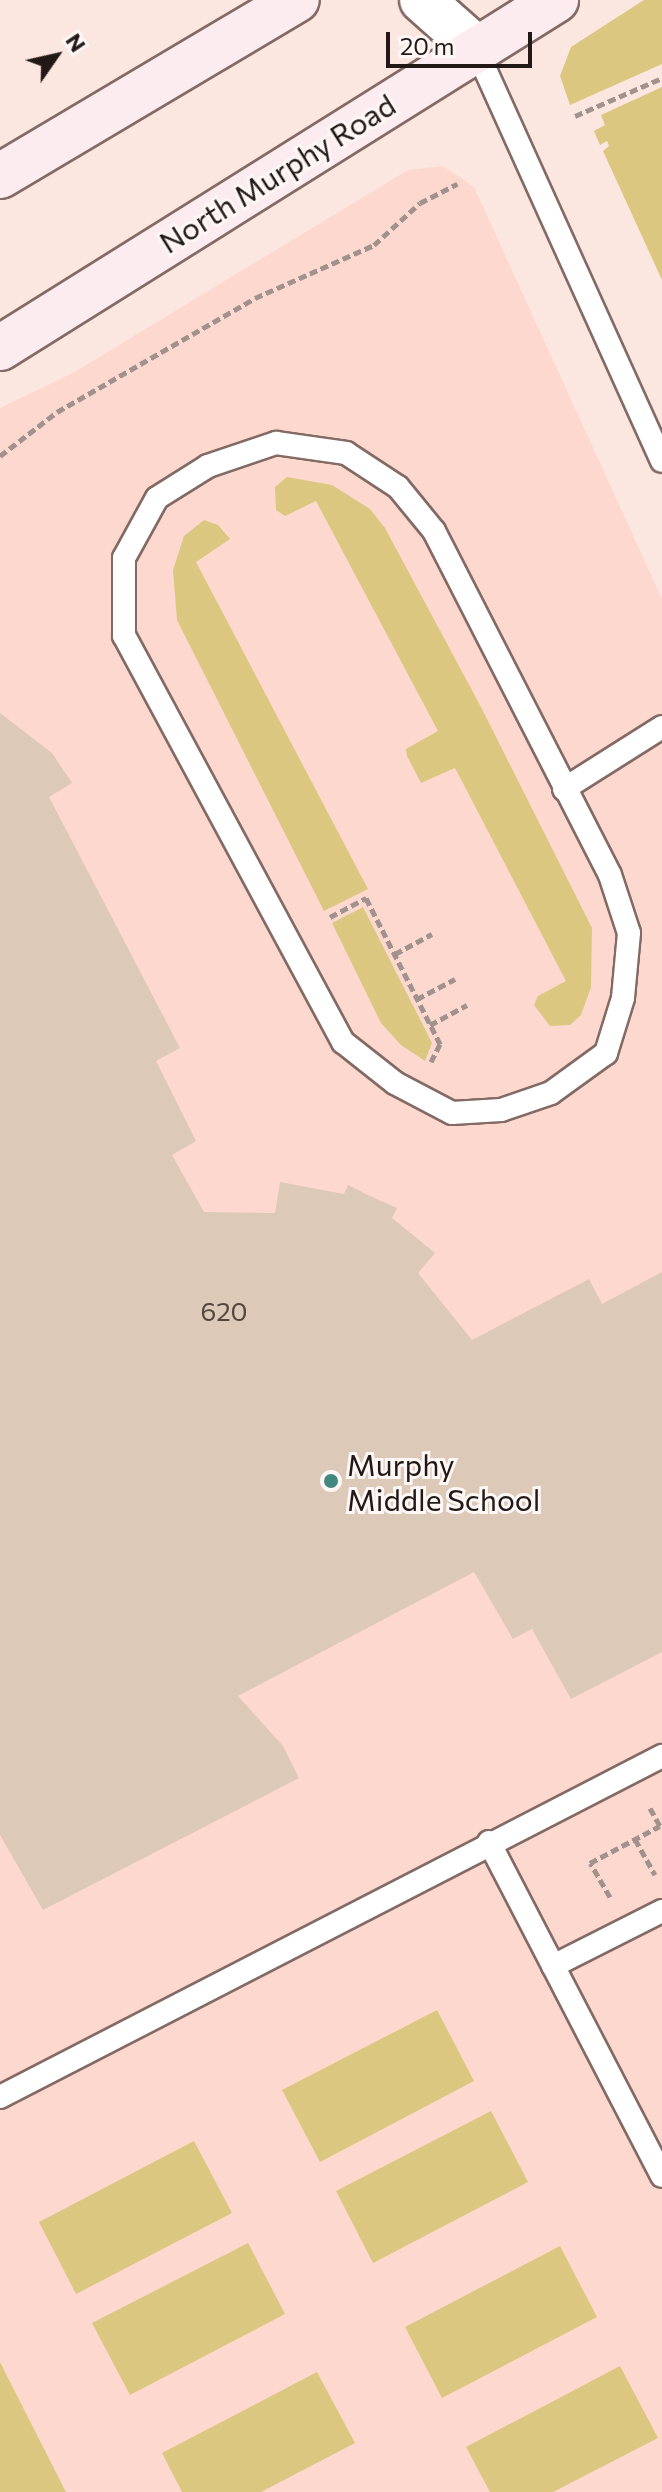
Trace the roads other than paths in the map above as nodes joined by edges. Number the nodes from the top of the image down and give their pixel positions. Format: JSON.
{"nodes":[{"id":1,"x":297,"y":0,"type":"edge"},
{"id":2,"x":422,"y":0,"type":"edge"},
{"id":3,"x":469,"y":0,"type":"edge"},
{"id":4,"x":556,"y":0,"type":"edge"},
{"id":5,"x":475,"y":47,"type":"junction"},
{"id":6,"x":0,"y":176,"type":"edge"},
{"id":7,"x":0,"y":348,"type":"edge"},
{"id":8,"x":662,"y":461,"type":"edge"},
{"id":9,"x":662,"y":727,"type":"edge"},
{"id":10,"x":564,"y":789,"type":"junction"},
{"id":11,"x":662,"y":1756,"type":"edge"},
{"id":12,"x":489,"y":1842,"type":"junction"},
{"id":13,"x":662,"y":1911,"type":"edge"},
{"id":14,"x":553,"y":1966,"type":"junction"},
{"id":15,"x":0,"y":2097,"type":"edge"},
{"id":16,"x":662,"y":2176,"type":"edge"}],
"edges":[{"from":1,"to":6,"type":"main road"},
{"from":2,"to":5,"type":"street"},
{"from":3,"to":5,"type":"street"},
{"from":4,"to":5,"type":"main road","name":"North Murphy Road"},
{"from":5,"to":7,"type":"main road","name":"North Murphy Road"},
{"from":5,"to":8,"type":"lane"},
{"from":9,"to":10,"type":"lane"},
{"from":10,"to":10,"type":"lane"},
{"from":11,"to":12,"type":"lane"},
{"from":12,"to":14,"type":"lane"},
{"from":12,"to":15,"type":"lane"},
{"from":13,"to":14,"type":"lane"},
{"from":14,"to":16,"type":"lane"}]}
